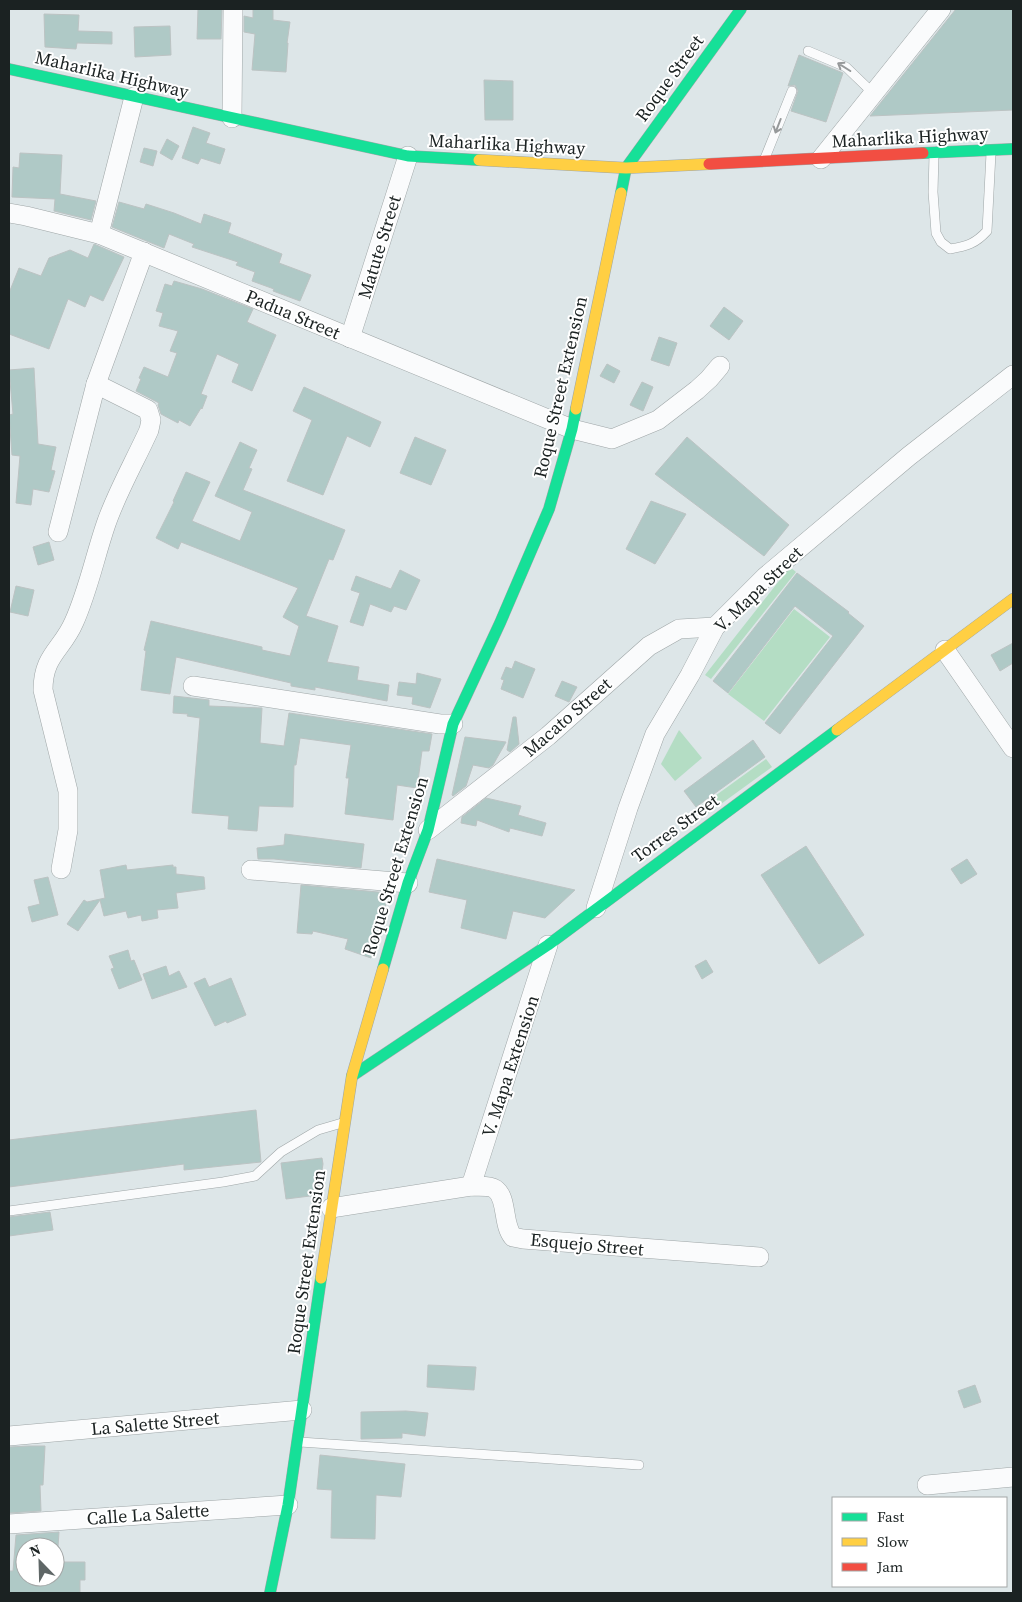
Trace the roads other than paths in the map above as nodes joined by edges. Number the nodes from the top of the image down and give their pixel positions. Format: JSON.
{"nodes":[{"id":1,"x":233,"y":9,"type":"edge"},
{"id":2,"x":741,"y":9,"type":"edge"},
{"id":3,"x":941,"y":9,"type":"edge"},
{"id":4,"x":808,"y":51,"type":"dead end"},
{"id":5,"x":9,"y":69,"type":"edge"},
{"id":6,"x":792,"y":91,"type":"dead end"},
{"id":7,"x":874,"y":94,"type":"junction"},
{"id":8,"x":134,"y":97,"type":"junction"},
{"id":9,"x":232,"y":118,"type":"junction"},
{"id":10,"x":1013,"y":149,"type":"edge"},
{"id":11,"x":991,"y":150,"type":"junction"},
{"id":12,"x":934,"y":152,"type":"junction"},
{"id":13,"x":408,"y":156,"type":"junction"},
{"id":14,"x":821,"y":159,"type":"junction"},
{"id":15,"x":764,"y":162,"type":"junction"},
{"id":16,"x":626,"y":168,"type":"junction"},
{"id":17,"x":9,"y":213,"type":"edge"},
{"id":18,"x":99,"y":234,"type":"junction"},
{"id":19,"x":144,"y":252,"type":"junction"},
{"id":20,"x":350,"y":338,"type":"junction"},
{"id":21,"x":720,"y":366,"type":"dead end"},
{"id":22,"x":1013,"y":375,"type":"edge"},
{"id":23,"x":96,"y":384,"type":"junction"},
{"id":24,"x":572,"y":429,"type":"junction"},
{"id":25,"x":58,"y":532,"type":"dead end"},
{"id":26,"x":1013,"y":599,"type":"edge"},
{"id":27,"x":715,"y":627,"type":"junction"},
{"id":28,"x":945,"y":650,"type":"junction"},
{"id":29,"x":193,"y":686,"type":"dead end"},
{"id":30,"x":453,"y":724,"type":"junction"},
{"id":31,"x":1013,"y":748,"type":"edge"},
{"id":32,"x":428,"y":830,"type":"junction"},
{"id":33,"x":61,"y":869,"type":"dead end"},
{"id":34,"x":251,"y":870,"type":"dead end"},
{"id":35,"x":408,"y":883,"type":"junction"},
{"id":36,"x":596,"y":908,"type":"junction"},
{"id":37,"x":548,"y":945,"type":"junction"},
{"id":38,"x":352,"y":1076,"type":"junction"},
{"id":39,"x":344,"y":1121,"type":"junction"},
{"id":40,"x":471,"y":1186,"type":"junction"},
{"id":41,"x":331,"y":1208,"type":"junction"},
{"id":42,"x":9,"y":1211,"type":"edge"},
{"id":43,"x":759,"y":1257,"type":"dead end"},
{"id":44,"x":302,"y":1410,"type":"junction"},
{"id":45,"x":9,"y":1436,"type":"edge"},
{"id":46,"x":297,"y":1442,"type":"junction"},
{"id":47,"x":639,"y":1464,"type":"dead end"},
{"id":48,"x":1013,"y":1477,"type":"edge"},
{"id":49,"x":926,"y":1485,"type":"dead end"},
{"id":50,"x":288,"y":1505,"type":"junction"},
{"id":51,"x":9,"y":1524,"type":"edge"},
{"id":52,"x":270,"y":1593,"type":"edge"}],
"edges":[{"from":1,"to":9,"type":"street"},
{"from":2,"to":16,"type":"street","name":"Roque Street"},
{"from":3,"to":7,"type":"street"},
{"from":7,"to":4,"type":"lane","one_way":true},
{"from":5,"to":8,"type":"street","name":"Maharlika Highway"},
{"from":6,"to":15,"type":"lane","one_way":true},
{"from":7,"to":14,"type":"street"},
{"from":8,"to":9,"type":"street","name":"Maharlika Highway"},
{"from":8,"to":18,"type":"street"},
{"from":9,"to":13,"type":"street","name":"Maharlika Highway"},
{"from":10,"to":11,"type":"street","name":"Maharlika Highway"},
{"from":11,"to":12,"type":"street","name":"Maharlika Highway"},
{"from":11,"to":12,"type":"lane"},
{"from":12,"to":14,"type":"street","name":"Maharlika Highway"},
{"from":13,"to":16,"type":"street","name":"Maharlika Highway"},
{"from":13,"to":20,"type":"street","name":"Matute Street"},
{"from":14,"to":15,"type":"street","name":"Maharlika Highway"},
{"from":15,"to":16,"type":"street","name":"Maharlika Highway"},
{"from":16,"to":24,"type":"street","name":"Roque Street Extension"},
{"from":17,"to":18,"type":"street","name":"Padua Street"},
{"from":18,"to":19,"type":"street","name":"Padua Street"},
{"from":19,"to":20,"type":"street","name":"Padua Street"},
{"from":19,"to":23,"type":"street"},
{"from":20,"to":24,"type":"street","name":"Padua Street"},
{"from":21,"to":24,"type":"street","name":"Padua Street"},
{"from":22,"to":27,"type":"street","name":"V. Mapa Street"},
{"from":23,"to":25,"type":"street"},
{"from":23,"to":33,"type":"street"},
{"from":24,"to":30,"type":"street","name":"Roque Street Extension"},
{"from":26,"to":28,"type":"street","name":"Torres Street"},
{"from":27,"to":32,"type":"street","name":"Macato Street"},
{"from":27,"to":36,"type":"street","name":"V. Mapa Street"},
{"from":28,"to":31,"type":"street"},
{"from":28,"to":36,"type":"street","name":"Torres Street"},
{"from":29,"to":30,"type":"street"},
{"from":30,"to":32,"type":"street","name":"Roque Street Extension"},
{"from":32,"to":35,"type":"street","name":"Roque Street Extension"},
{"from":34,"to":35,"type":"street"},
{"from":35,"to":38,"type":"street","name":"Roque Street Extension"},
{"from":36,"to":37,"type":"street","name":"Torres Street"},
{"from":37,"to":38,"type":"street","name":"Torres Street"},
{"from":37,"to":40,"type":"street","name":"V. Mapa Extension"},
{"from":38,"to":39,"type":"street","name":"Roque Street Extension"},
{"from":39,"to":41,"type":"street","name":"Roque Street Extension"},
{"from":39,"to":42,"type":"lane"},
{"from":40,"to":41,"type":"street","name":"Esquejo Street"},
{"from":40,"to":43,"type":"street","name":"Esquejo Street"},
{"from":41,"to":44,"type":"street","name":"Roque Street Extension"},
{"from":44,"to":45,"type":"street","name":"La Salette Street"},
{"from":44,"to":46,"type":"street","name":"Roque Street Extension"},
{"from":46,"to":47,"type":"lane"},
{"from":46,"to":50,"type":"street","name":"Roque Street Extension"},
{"from":48,"to":49,"type":"street"},
{"from":50,"to":51,"type":"street","name":"Calle La Salette"},
{"from":50,"to":52,"type":"street","name":"Roque Street Extension"}]}
